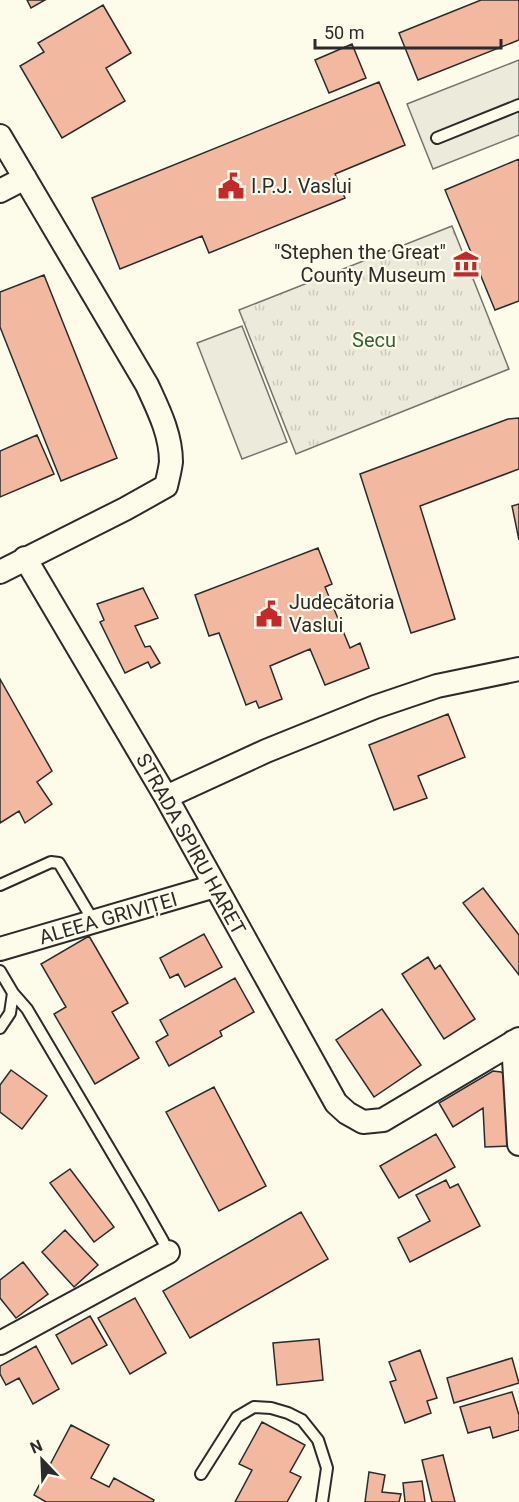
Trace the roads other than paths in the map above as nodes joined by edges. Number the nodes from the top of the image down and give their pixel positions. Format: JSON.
{"nodes":[{"id":1,"x":519,"y":105,"type":"edge"},
{"id":2,"x":0,"y":136,"type":"edge"},
{"id":3,"x":437,"y":138,"type":"dead end"},
{"id":4,"x":25,"y":178,"type":"junction"},
{"id":5,"x":0,"y":191,"type":"edge"},
{"id":6,"x":25,"y":558,"type":"junction"},
{"id":7,"x":0,"y":572,"type":"edge"},
{"id":8,"x":519,"y":669,"type":"edge"},
{"id":9,"x":166,"y":798,"type":"junction"},
{"id":10,"x":0,"y":885,"type":"edge"},
{"id":11,"x":215,"y":886,"type":"junction"},
{"id":12,"x":94,"y":922,"type":"junction"},
{"id":13,"x":0,"y":949,"type":"edge"},
{"id":14,"x":0,"y":971,"type":"edge"},
{"id":15,"x":13,"y":993,"type":"junction"},
{"id":16,"x":0,"y":1028,"type":"edge"},
{"id":17,"x":516,"y":1040,"type":"edge"},
{"id":18,"x":519,"y":1144,"type":"edge"},
{"id":19,"x":168,"y":1252,"type":"joint"},
{"id":20,"x":0,"y":1343,"type":"edge"},
{"id":21,"x":201,"y":1474,"type":"dead end"},
{"id":22,"x":322,"y":1502,"type":"edge"}],
"edges":[{"from":1,"to":3,"type":"lane"},
{"from":2,"to":4,"type":"street"},
{"from":4,"to":5,"type":"street"},
{"from":4,"to":6,"type":"street"},
{"from":6,"to":7,"type":"street"},
{"from":6,"to":9,"type":"street","name":"STRADA SPIRU HARET"},
{"from":8,"to":9,"type":"street"},
{"from":9,"to":11,"type":"street","name":"STRADA SPIRU HARET"},
{"from":10,"to":12,"type":"lane"},
{"from":11,"to":12,"type":"street","name":"ALEEA GRIVIȚEI"},
{"from":11,"to":17,"type":"street","name":"STRADA SPIRU HARET"},
{"from":12,"to":13,"type":"street","name":"ALEEA GRIVIȚEI"},
{"from":14,"to":15,"type":"lane"},
{"from":15,"to":16,"type":"lane"},
{"from":15,"to":19,"type":"lane"},
{"from":17,"to":18,"type":"street"},
{"from":19,"to":20,"type":"street"},
{"from":21,"to":22,"type":"lane"}]}
